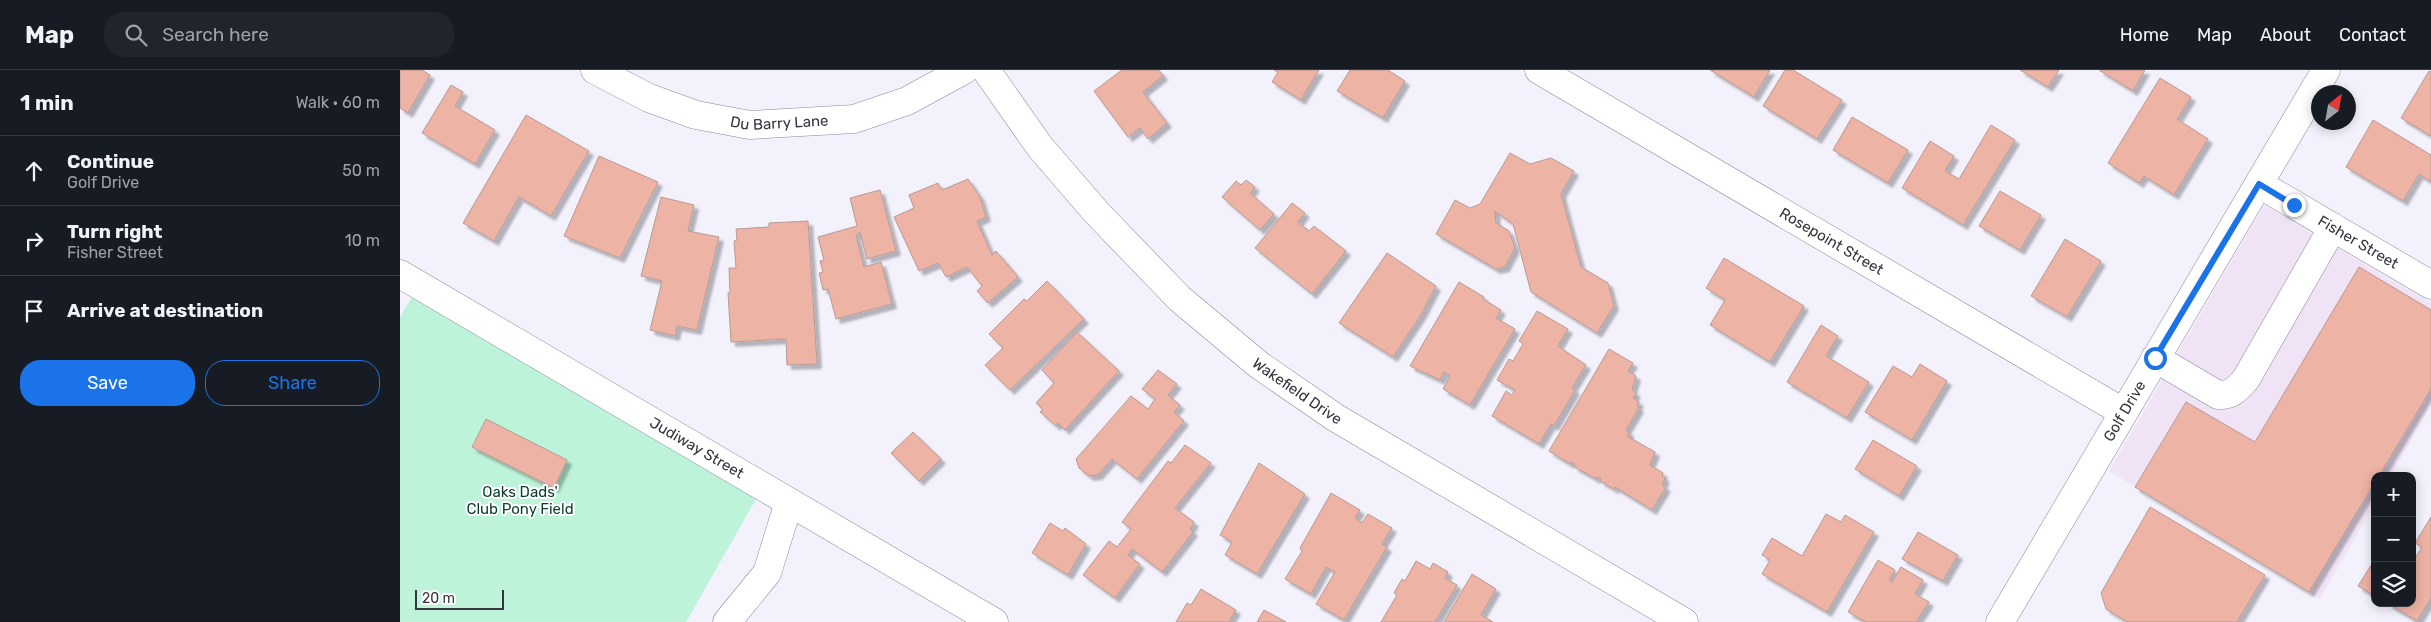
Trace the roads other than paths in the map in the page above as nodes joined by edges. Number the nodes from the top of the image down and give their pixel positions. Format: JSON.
{"nodes":[{"id":1,"x":595,"y":70,"type":"edge"},
{"id":2,"x":964,"y":70,"type":"edge"},
{"id":3,"x":986,"y":70,"type":"edge"},
{"id":4,"x":1539,"y":70,"type":"edge"},
{"id":5,"x":2326,"y":70,"type":"edge"},
{"id":6,"x":2259,"y":184,"type":"junction"},
{"id":7,"x":2333,"y":227,"type":"junction"},
{"id":8,"x":400,"y":274,"type":"edge"},
{"id":9,"x":2431,"y":285,"type":"edge"},
{"id":10,"x":2155,"y":358,"type":"junction"},
{"id":11,"x":2123,"y":412,"type":"junction"},
{"id":12,"x":790,"y":502,"type":"junction"},
{"id":13,"x":727,"y":622,"type":"edge"},
{"id":14,"x":994,"y":622,"type":"edge"},
{"id":15,"x":1684,"y":622,"type":"edge"},
{"id":16,"x":2000,"y":622,"type":"edge"}],
"edges":[{"from":1,"to":2,"type":"street","name":"Du Barry Lane"},
{"from":3,"to":15,"type":"street","name":"Wakefield Drive"},
{"from":4,"to":11,"type":"street","name":"Rosepoint Street"},
{"from":5,"to":6,"type":"street","name":"Golf Drive"},
{"from":6,"to":7,"type":"street","name":"Fisher Street"},
{"from":6,"to":10,"type":"street","name":"Golf Drive"},
{"from":7,"to":9,"type":"street","name":"Fisher Street"},
{"from":7,"to":10,"type":"street"},
{"from":8,"to":12,"type":"street","name":"Judiway Street"},
{"from":10,"to":11,"type":"street","name":"Golf Drive"},
{"from":11,"to":16,"type":"street","name":"Golf Drive"},
{"from":12,"to":13,"type":"street"},
{"from":12,"to":14,"type":"street","name":"Judiway Street"}]}
